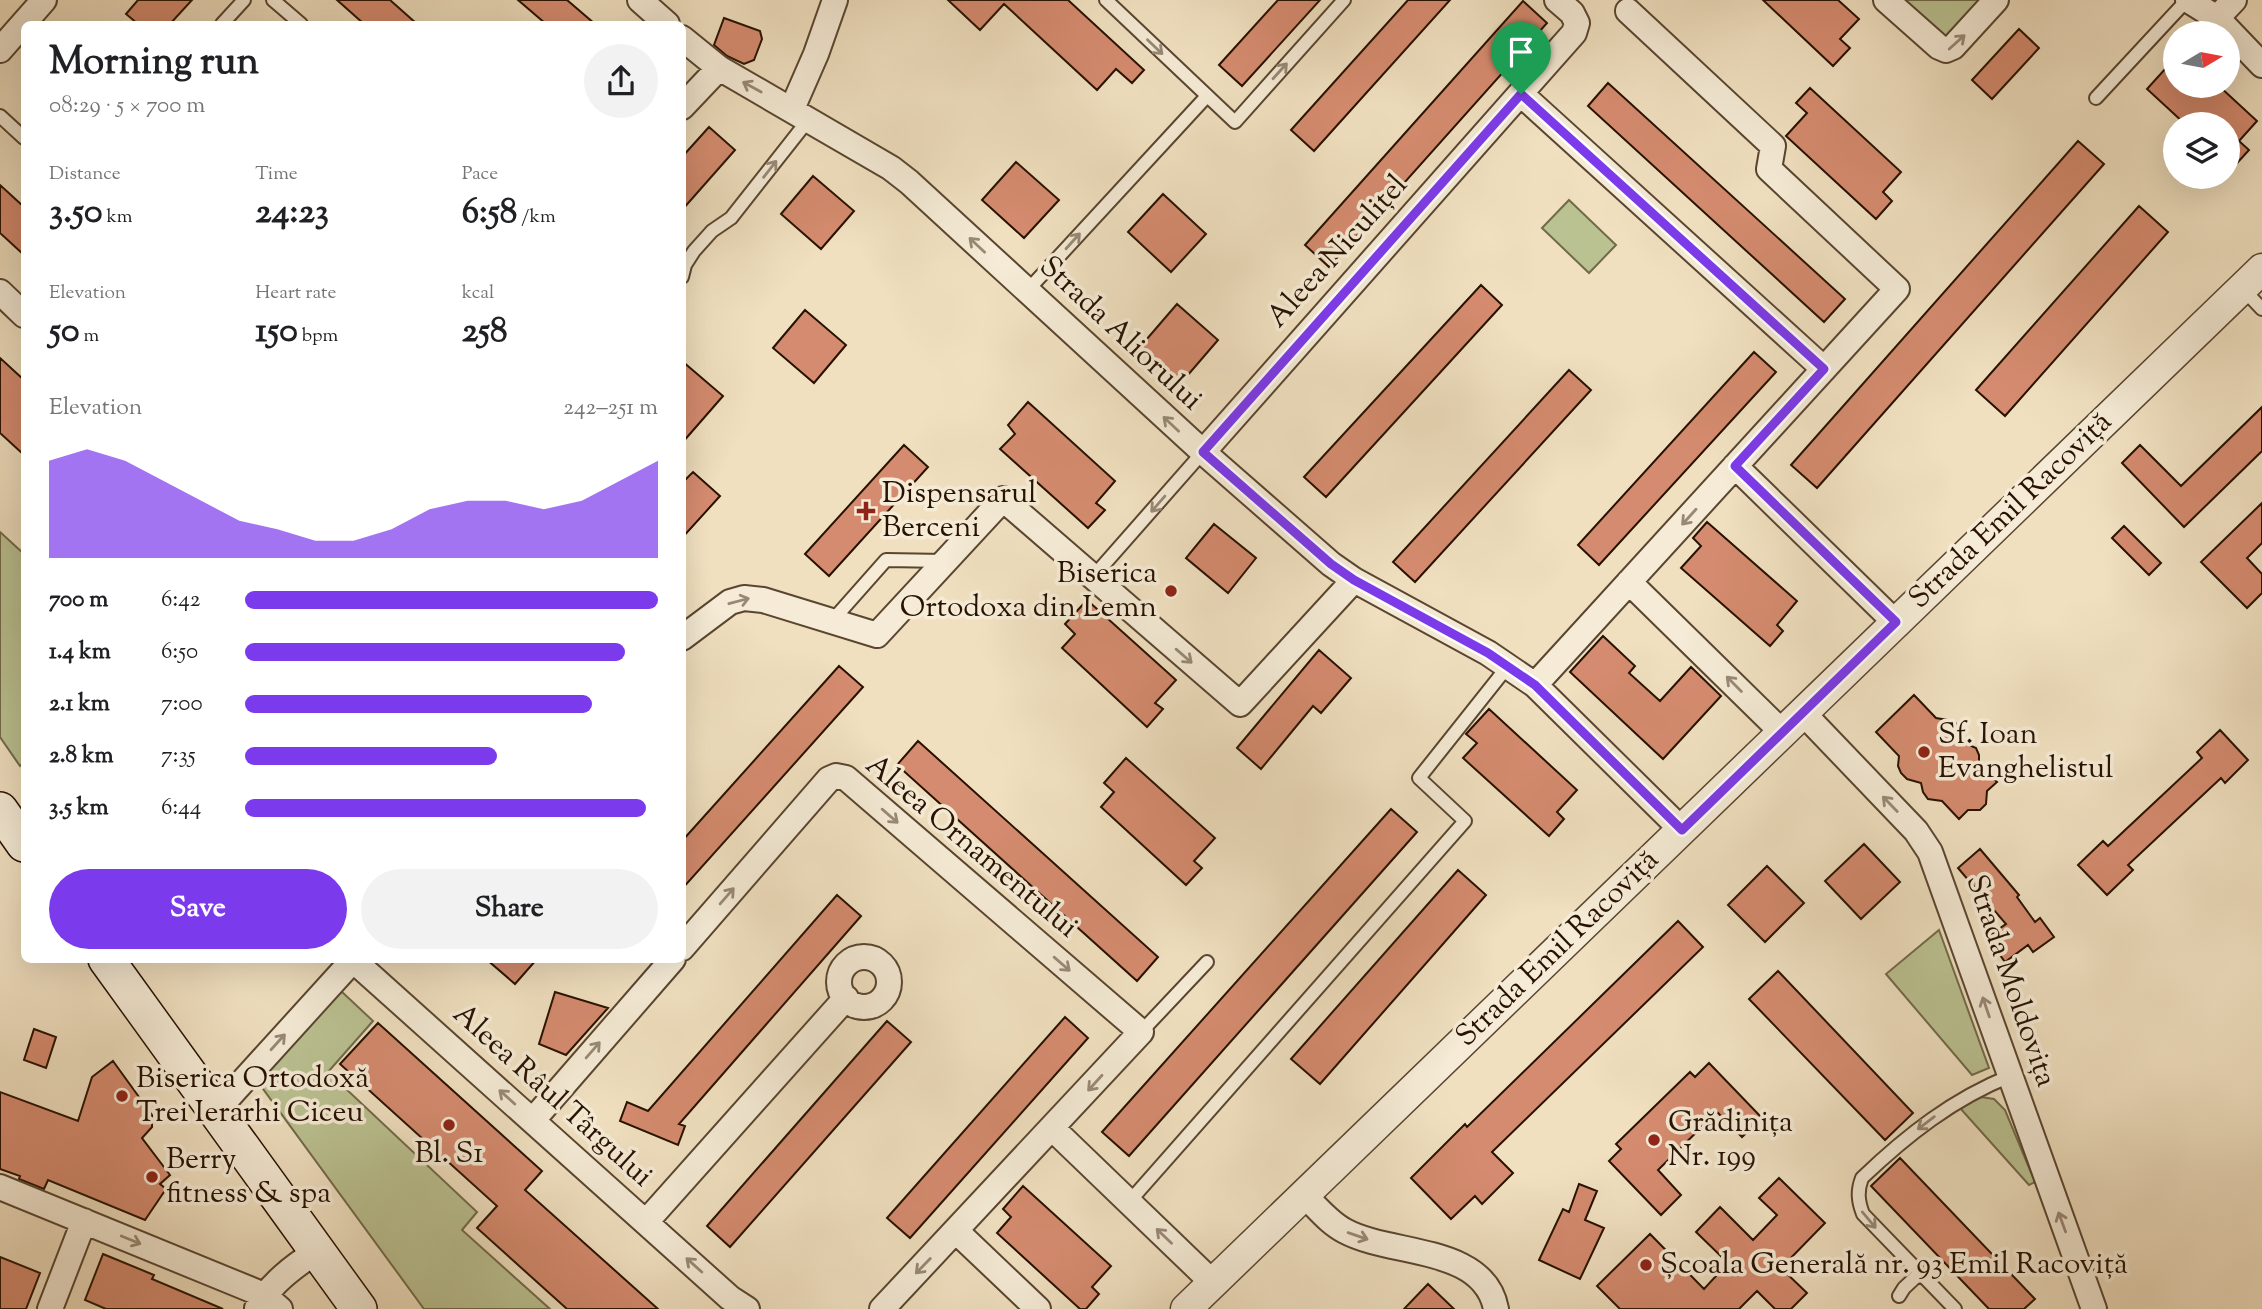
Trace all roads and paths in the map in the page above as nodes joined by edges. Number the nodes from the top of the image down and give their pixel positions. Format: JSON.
{"nodes":[{"id":1,"x":44,"y":0,"type":"edge"},
{"id":2,"x":244,"y":0,"type":"edge"},
{"id":3,"x":273,"y":0,"type":"edge"},
{"id":4,"x":640,"y":0,"type":"edge"},
{"id":5,"x":835,"y":0,"type":"edge"},
{"id":6,"x":1105,"y":0,"type":"edge"},
{"id":7,"x":1344,"y":0,"type":"edge"},
{"id":8,"x":1557,"y":0,"type":"edge"},
{"id":9,"x":1886,"y":0,"type":"edge"},
{"id":10,"x":1996,"y":0,"type":"edge"},
{"id":11,"x":2188,"y":0,"type":"edge"},
{"id":12,"x":2234,"y":0,"type":"edge"},
{"id":13,"x":1628,"y":11,"type":"dead end"},
{"id":14,"x":2217,"y":18,"type":"junction"},
{"id":15,"x":26,"y":21,"type":"edge"},
{"id":16,"x":225,"y":21,"type":"edge"},
{"id":17,"x":298,"y":21,"type":"edge"},
{"id":18,"x":664,"y":21,"type":"edge"},
{"id":19,"x":21,"y":26,"type":"edge"},
{"id":20,"x":686,"y":41,"type":"edge"},
{"id":21,"x":0,"y":50,"type":"edge"},
{"id":22,"x":2262,"y":65,"type":"edge"},
{"id":23,"x":719,"y":68,"type":"junction"},
{"id":24,"x":1521,"y":94,"type":"junction"},
{"id":25,"x":1206,"y":96,"type":"junction"},
{"id":26,"x":2096,"y":98,"type":"dead end"},
{"id":27,"x":686,"y":103,"type":"edge"},
{"id":28,"x":800,"y":114,"type":"junction"},
{"id":29,"x":0,"y":117,"type":"edge"},
{"id":30,"x":21,"y":135,"type":"edge"},
{"id":31,"x":686,"y":263,"type":"edge"},
{"id":32,"x":2255,"y":288,"type":"edge"},
{"id":33,"x":1027,"y":291,"type":"junction"},
{"id":34,"x":0,"y":292,"type":"edge"},
{"id":35,"x":21,"y":313,"type":"edge"},
{"id":36,"x":1824,"y":369,"type":"junction"},
{"id":37,"x":1203,"y":452,"type":"junction"},
{"id":38,"x":1735,"y":466,"type":"junction"},
{"id":39,"x":946,"y":561,"type":"junction"},
{"id":40,"x":1093,"y":577,"type":"junction"},
{"id":41,"x":1354,"y":580,"type":"junction"},
{"id":42,"x":1629,"y":582,"type":"junction"},
{"id":43,"x":832,"y":621,"type":"junction"},
{"id":44,"x":1896,"y":622,"type":"junction"},
{"id":45,"x":686,"y":635,"type":"edge"},
{"id":46,"x":1507,"y":666,"type":"junction"},
{"id":47,"x":1535,"y":685,"type":"junction"},
{"id":48,"x":1792,"y":723,"type":"junction"},
{"id":49,"x":0,"y":810,"type":"edge"},
{"id":50,"x":1682,"y":830,"type":"junction"},
{"id":51,"x":21,"y":840,"type":"edge"},
{"id":52,"x":686,"y":943,"type":"edge"},
{"id":53,"x":1207,"y":962,"type":"dead end"},
{"id":54,"x":109,"y":963,"type":"edge"},
{"id":55,"x":350,"y":963,"type":"edge"},
{"id":56,"x":356,"y":963,"type":"edge"},
{"id":57,"x":670,"y":963,"type":"edge"},
{"id":58,"x":846,"y":998,"type":"dead end"},
{"id":59,"x":1142,"y":1032,"type":"junction"},
{"id":60,"x":2010,"y":1076,"type":"junction"},
{"id":61,"x":216,"y":1111,"type":"junction"},
{"id":62,"x":533,"y":1121,"type":"junction"},
{"id":63,"x":1053,"y":1129,"type":"junction"},
{"id":64,"x":0,"y":1187,"type":"edge"},
{"id":65,"x":1304,"y":1195,"type":"junction"},
{"id":66,"x":1129,"y":1202,"type":"junction"},
{"id":67,"x":84,"y":1221,"type":"junction"},
{"id":68,"x":646,"y":1222,"type":"junction"},
{"id":69,"x":956,"y":1231,"type":"junction"},
{"id":70,"x":317,"y":1251,"type":"junction"},
{"id":71,"x":1920,"y":1273,"type":"junction"},
{"id":72,"x":1213,"y":1283,"type":"junction"},
{"id":73,"x":1899,"y":1296,"type":"dead end"},
{"id":74,"x":267,"y":1304,"type":"edge"},
{"id":75,"x":50,"y":1309,"type":"edge"},
{"id":76,"x":359,"y":1309,"type":"edge"},
{"id":77,"x":747,"y":1309,"type":"edge"},
{"id":78,"x":882,"y":1309,"type":"edge"},
{"id":79,"x":1038,"y":1309,"type":"edge"},
{"id":80,"x":1186,"y":1309,"type":"edge"},
{"id":81,"x":1496,"y":1309,"type":"edge"},
{"id":82,"x":1955,"y":1309,"type":"edge"},
{"id":83,"x":2094,"y":1309,"type":"edge"}],
"edges":[{"from":1,"to":15,"type":"street"},
{"from":2,"to":16,"type":"lane"},
{"from":3,"to":17,"type":"lane"},
{"from":4,"to":18,"type":"street"},
{"from":5,"to":28,"type":"street"},
{"from":6,"to":25,"type":"lane","one_way":true},
{"from":25,"to":7,"type":"lane","one_way":true},
{"from":8,"to":24,"type":"street","name":"Aleea Niculițel"},
{"from":9,"to":10,"type":"street","one_way":true},
{"from":11,"to":14,"type":"street"},
{"from":11,"to":26,"type":"lane"},
{"from":12,"to":14,"type":"street"},
{"from":13,"to":36,"type":"street"},
{"from":14,"to":22,"type":"street"},
{"from":19,"to":21,"type":"street"},
{"from":20,"to":23,"type":"street","name":"Strada Aliorului"},
{"from":23,"to":27,"type":"street"},
{"from":28,"to":23,"type":"street","name":"Strada Aliorului","one_way":true},
{"from":24,"to":36,"type":"street"},
{"from":24,"to":37,"type":"street","name":"Aleea Niculițel"},
{"from":33,"to":25,"type":"lane","one_way":true},
{"from":31,"to":28,"type":"lane","one_way":true},
{"from":33,"to":28,"type":"street","name":"Strada Aliorului","one_way":true},
{"from":29,"to":30,"type":"lane"},
{"from":32,"to":44,"type":"street","name":"Strada Emil Racoviță"},
{"from":37,"to":33,"type":"street","name":"Strada Aliorului","one_way":true},
{"from":34,"to":35,"type":"street"},
{"from":36,"to":38,"type":"street"},
{"from":37,"to":40,"type":"lane","one_way":true},
{"from":37,"to":41,"type":"street","name":"Strada Aliorului"},
{"from":38,"to":42,"type":"street","one_way":true},
{"from":38,"to":44,"type":"street"},
{"from":39,"to":40,"type":"street"},
{"from":39,"to":43,"type":"lane"},
{"from":39,"to":43,"type":"street"},
{"from":40,"to":41,"type":"street","one_way":true},
{"from":41,"to":46,"type":"street","name":"Strada Aliorului"},
{"from":42,"to":47,"type":"street"},
{"from":48,"to":42,"type":"street","name":"Strada Moldovița","one_way":true},
{"from":45,"to":43,"type":"street","one_way":true},
{"from":44,"to":48,"type":"street","name":"Strada Emil Racoviță"},
{"from":46,"to":47,"type":"street","name":"Strada Aliorului"},
{"from":46,"to":66,"type":"lane"},
{"from":47,"to":50,"type":"street","name":"Strada Aliorului"},
{"from":48,"to":50,"type":"street","name":"Strada Emil Racoviță"},
{"from":60,"to":48,"type":"street","name":"Strada Moldovița","one_way":true},
{"from":49,"to":51,"type":"main road"},
{"from":50,"to":65,"type":"street","name":"Strada Emil Racoviță"},
{"from":52,"to":59,"type":"street","name":"Aleea Ornamentului","one_way":true},
{"from":53,"to":59,"type":"lane"},
{"from":54,"to":61,"type":"main road"},
{"from":61,"to":55,"type":"street","one_way":true},
{"from":62,"to":56,"type":"street","name":"Aleea Râul Târgului","one_way":true},
{"from":62,"to":57,"type":"street","one_way":true},
{"from":58,"to":68,"type":"street","name":"Aleea Râul Târgului"},
{"from":59,"to":63,"type":"street","one_way":true},
{"from":60,"to":71,"type":"lane","one_way":true},
{"from":83,"to":60,"type":"street","name":"Strada Moldovița","one_way":true},
{"from":61,"to":70,"type":"main road"},
{"from":62,"to":68,"type":"street","name":"Aleea Râul Târgului"},
{"from":63,"to":66,"type":"street"},
{"from":63,"to":69,"type":"street"},
{"from":64,"to":67,"type":"street"},
{"from":65,"to":72,"type":"street","name":"Strada Emil Racoviță"},
{"from":65,"to":81,"type":"street","one_way":true},
{"from":72,"to":66,"type":"street","one_way":true},
{"from":67,"to":74,"type":"street","one_way":true},
{"from":67,"to":75,"type":"street"},
{"from":77,"to":68,"type":"street","name":"Aleea Râul Târgului","one_way":true},
{"from":69,"to":78,"type":"street","one_way":true},
{"from":69,"to":79,"type":"street"},
{"from":70,"to":74,"type":"street"},
{"from":70,"to":76,"type":"main road"},
{"from":71,"to":73,"type":"lane"},
{"from":71,"to":82,"type":"lane"},
{"from":72,"to":80,"type":"street","name":"Strada Emil Racoviță"}]}
